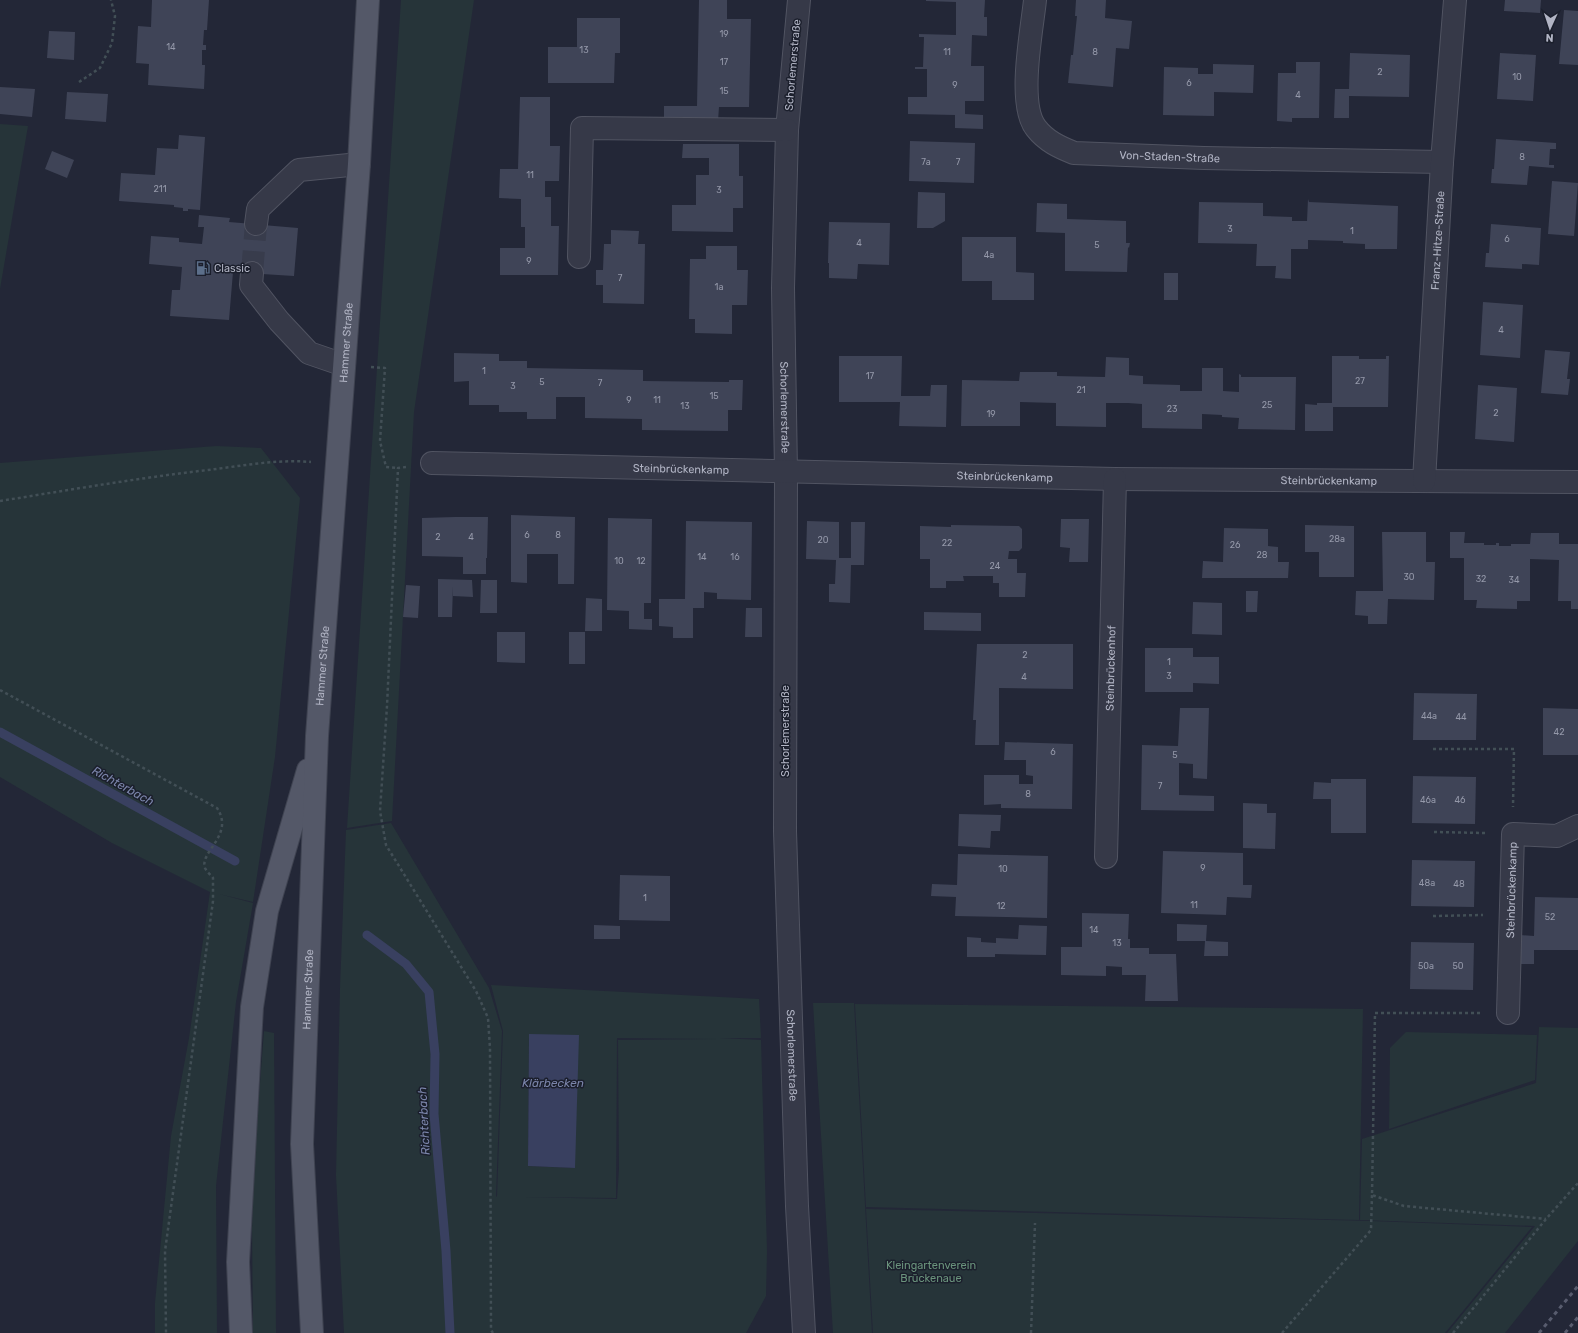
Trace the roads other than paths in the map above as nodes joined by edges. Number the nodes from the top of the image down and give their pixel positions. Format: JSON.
{"nodes":[{"id":1,"x":368,"y":0,"type":"edge"},
{"id":2,"x":799,"y":0,"type":"edge"},
{"id":3,"x":1035,"y":0,"type":"edge"},
{"id":4,"x":1455,"y":0,"type":"edge"},
{"id":5,"x":787,"y":130,"type":"junction"},
{"id":6,"x":1442,"y":162,"type":"junction"},
{"id":7,"x":359,"y":164,"type":"junction"},
{"id":8,"x":256,"y":224,"type":"tunnel mouth"},
{"id":9,"x":579,"y":257,"type":"dead end"},
{"id":10,"x":252,"y":273,"type":"tunnel mouth"},
{"id":11,"x":344,"y":365,"type":"junction"},
{"id":12,"x":432,"y":463,"type":"road end"},
{"id":13,"x":786,"y":472,"type":"junction"},
{"id":14,"x":1115,"y":479,"type":"junction"},
{"id":15,"x":1424,"y":481,"type":"junction"},
{"id":16,"x":1578,"y":482,"type":"edge"},
{"id":17,"x":318,"y":736,"type":"junction"},
{"id":18,"x":1578,"y":826,"type":"edge"},
{"id":19,"x":1106,"y":857,"type":"dead end"},
{"id":20,"x":1508,"y":1013,"type":"road end"},
{"id":21,"x":241,"y":1333,"type":"edge"},
{"id":22,"x":312,"y":1333,"type":"edge"},
{"id":23,"x":804,"y":1333,"type":"edge"}],
"edges":[{"from":1,"to":7,"type":"main road","name":"Hammer Straße"},
{"from":2,"to":5,"type":"street","name":"Schorlemerstraße"},
{"from":3,"to":6,"type":"street","name":"Von-Staden-Straße"},
{"from":4,"to":6,"type":"street","name":"Franz-Hitze-Straße"},
{"from":5,"to":9,"type":"street"},
{"from":5,"to":13,"type":"street","name":"Schorlemerstraße"},
{"from":6,"to":15,"type":"street","name":"Franz-Hitze-Straße"},
{"from":7,"to":8,"type":"street"},
{"from":7,"to":11,"type":"main road","name":"Hammer Straße"},
{"from":10,"to":11,"type":"street"},
{"from":11,"to":17,"type":"main road","name":"Hammer Straße"},
{"from":12,"to":13,"type":"street","name":"Steinbrückenkamp"},
{"from":13,"to":14,"type":"street","name":"Steinbrückenkamp"},
{"from":13,"to":23,"type":"street","name":"Schorlemerstraße"},
{"from":14,"to":15,"type":"street","name":"Steinbrückenkamp"},
{"from":14,"to":19,"type":"street","name":"Steinbrückenhof"},
{"from":15,"to":16,"type":"street","name":"Steinbrückenkamp"},
{"from":17,"to":21,"type":"main road"},
{"from":17,"to":22,"type":"main road","name":"Hammer Straße"},
{"from":18,"to":20,"type":"street","name":"Steinbrückenkamp"}]}
